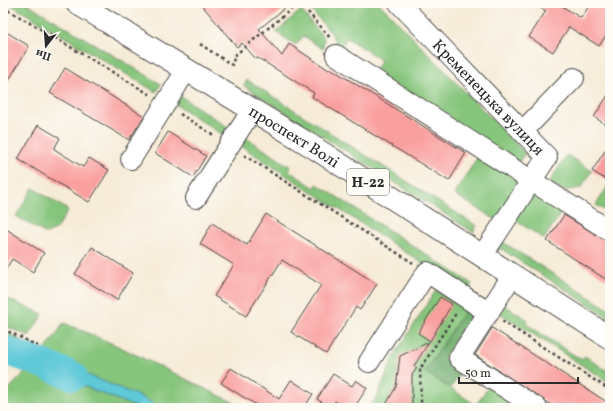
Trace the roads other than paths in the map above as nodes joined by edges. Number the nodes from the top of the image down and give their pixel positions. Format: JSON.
{"nodes":[{"id":1,"x":77,"y":3,"type":"edge"},
{"id":2,"x":399,"y":3,"type":"edge"},
{"id":3,"x":336,"y":55,"type":"road end"},
{"id":4,"x":187,"y":69,"type":"junction"},
{"id":5,"x":574,"y":78,"type":"dead end"},
{"id":6,"x":252,"y":110,"type":"junction"},
{"id":7,"x":523,"y":132,"type":"junction"},
{"id":8,"x":131,"y":159,"type":"dead end"},
{"id":9,"x":531,"y":181,"type":"junction"},
{"id":10,"x":196,"y":198,"type":"dead end"},
{"id":11,"x":610,"y":231,"type":"edge"},
{"id":12,"x":482,"y":256,"type":"junction"},
{"id":13,"x":512,"y":276,"type":"junction"},
{"id":14,"x":488,"y":312,"type":"junction"},
{"id":15,"x":610,"y":338,"type":"edge"},
{"id":16,"x":369,"y":362,"type":"dead end"},
{"id":17,"x":537,"y":408,"type":"edge"}],
"edges":[{"from":1,"to":4,"type":"main road","name":"проспект Волі","number":"Н-22"},
{"from":2,"to":7,"type":"street","name":"Кременецька вулиця"},
{"from":3,"to":9,"type":"street"},
{"from":4,"to":6,"type":"main road","name":"проспект Волі","number":"Н-22"},
{"from":4,"to":8,"type":"street"},
{"from":5,"to":7,"type":"street"},
{"from":6,"to":10,"type":"street"},
{"from":6,"to":12,"type":"main road","name":"проспект Волі","number":"Н-22"},
{"from":7,"to":9,"type":"street","name":"Кременецька вулиця"},
{"from":9,"to":11,"type":"street"},
{"from":9,"to":12,"type":"street","name":"Кременецька вулиця"},
{"from":12,"to":13,"type":"main road","name":"проспект Волі","number":"Н-22"},
{"from":13,"to":14,"type":"street"},
{"from":13,"to":15,"type":"main road","name":"проспект Волі","number":"Н-22"},
{"from":14,"to":16,"type":"street"},
{"from":14,"to":17,"type":"street"}]}
